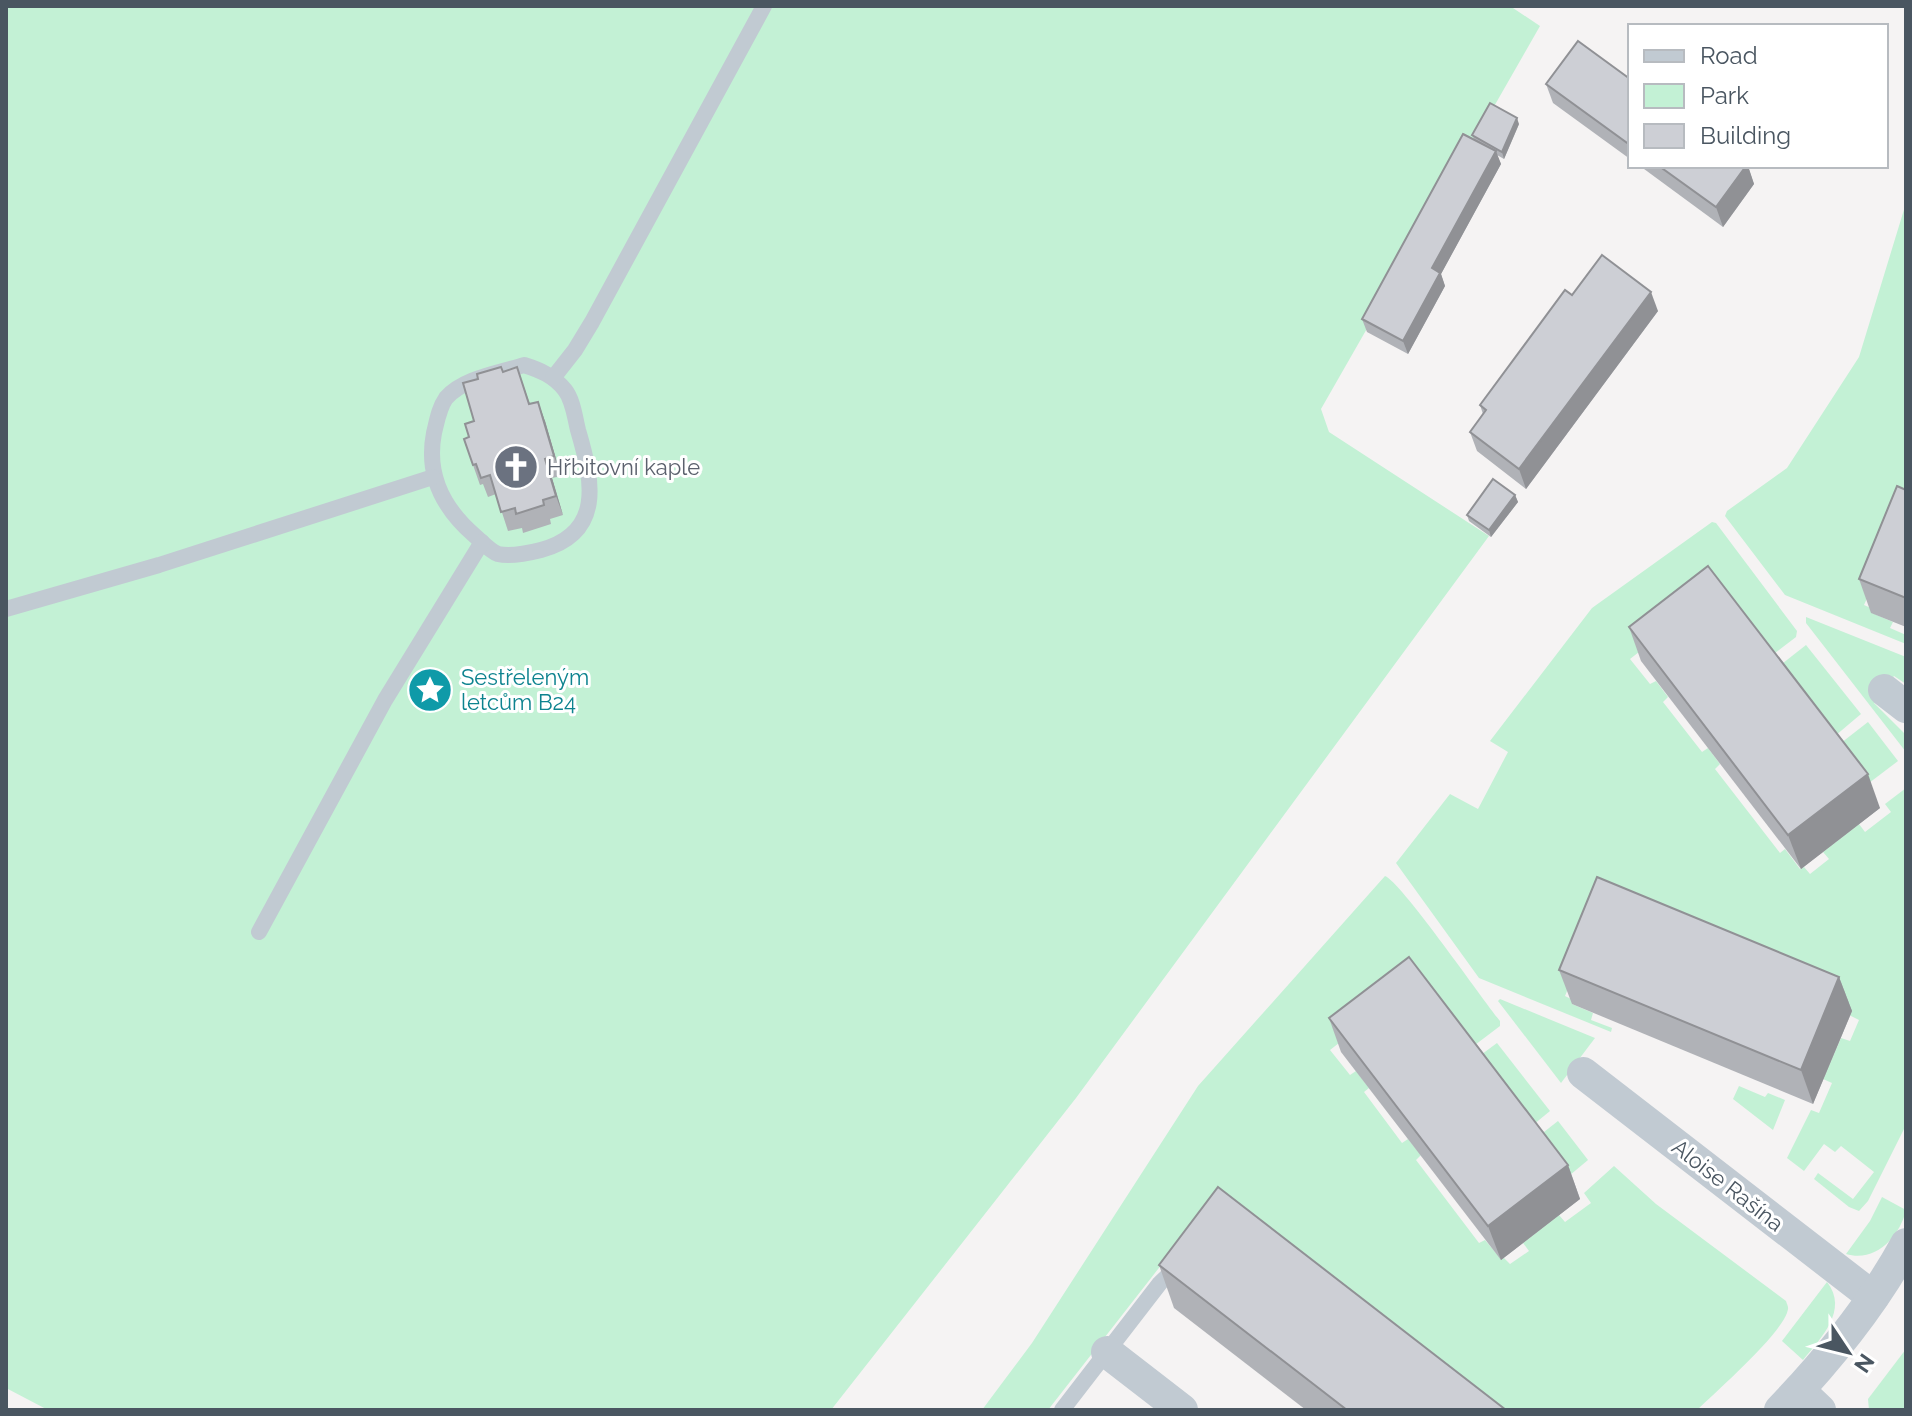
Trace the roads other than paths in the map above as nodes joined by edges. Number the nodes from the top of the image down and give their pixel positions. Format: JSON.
{"nodes":[{"id":1,"x":764,"y":6,"type":"edge"},
{"id":2,"x":553,"y":378,"type":"junction"},
{"id":3,"x":433,"y":477,"type":"junction"},
{"id":4,"x":482,"y":542,"type":"junction"},
{"id":5,"x":6,"y":609,"type":"edge"},
{"id":6,"x":259,"y":932,"type":"dead end"},
{"id":7,"x":1583,"y":1073,"type":"dead end"},
{"id":8,"x":1906,"y":1244,"type":"edge"},
{"id":9,"x":1198,"y":1263,"type":"edge"},
{"id":10,"x":1873,"y":1297,"type":"junction"},
{"id":11,"x":1107,"y":1352,"type":"junction"},
{"id":12,"x":1800,"y":1403,"type":"edge"},
{"id":13,"x":1062,"y":1410,"type":"edge"},
{"id":14,"x":1182,"y":1410,"type":"edge"}],
"edges":[{"from":1,"to":2,"type":"lane"},
{"from":2,"to":3,"type":"lane"},
{"from":2,"to":4,"type":"lane"},
{"from":3,"to":4,"type":"lane"},
{"from":3,"to":5,"type":"lane"},
{"from":4,"to":6,"type":"lane"},
{"from":7,"to":10,"type":"street","name":"Aloise Rašína"},
{"from":8,"to":10,"type":"street"},
{"from":9,"to":11,"type":"lane"},
{"from":10,"to":12,"type":"street"},
{"from":11,"to":13,"type":"lane"},
{"from":11,"to":14,"type":"street"}]}
